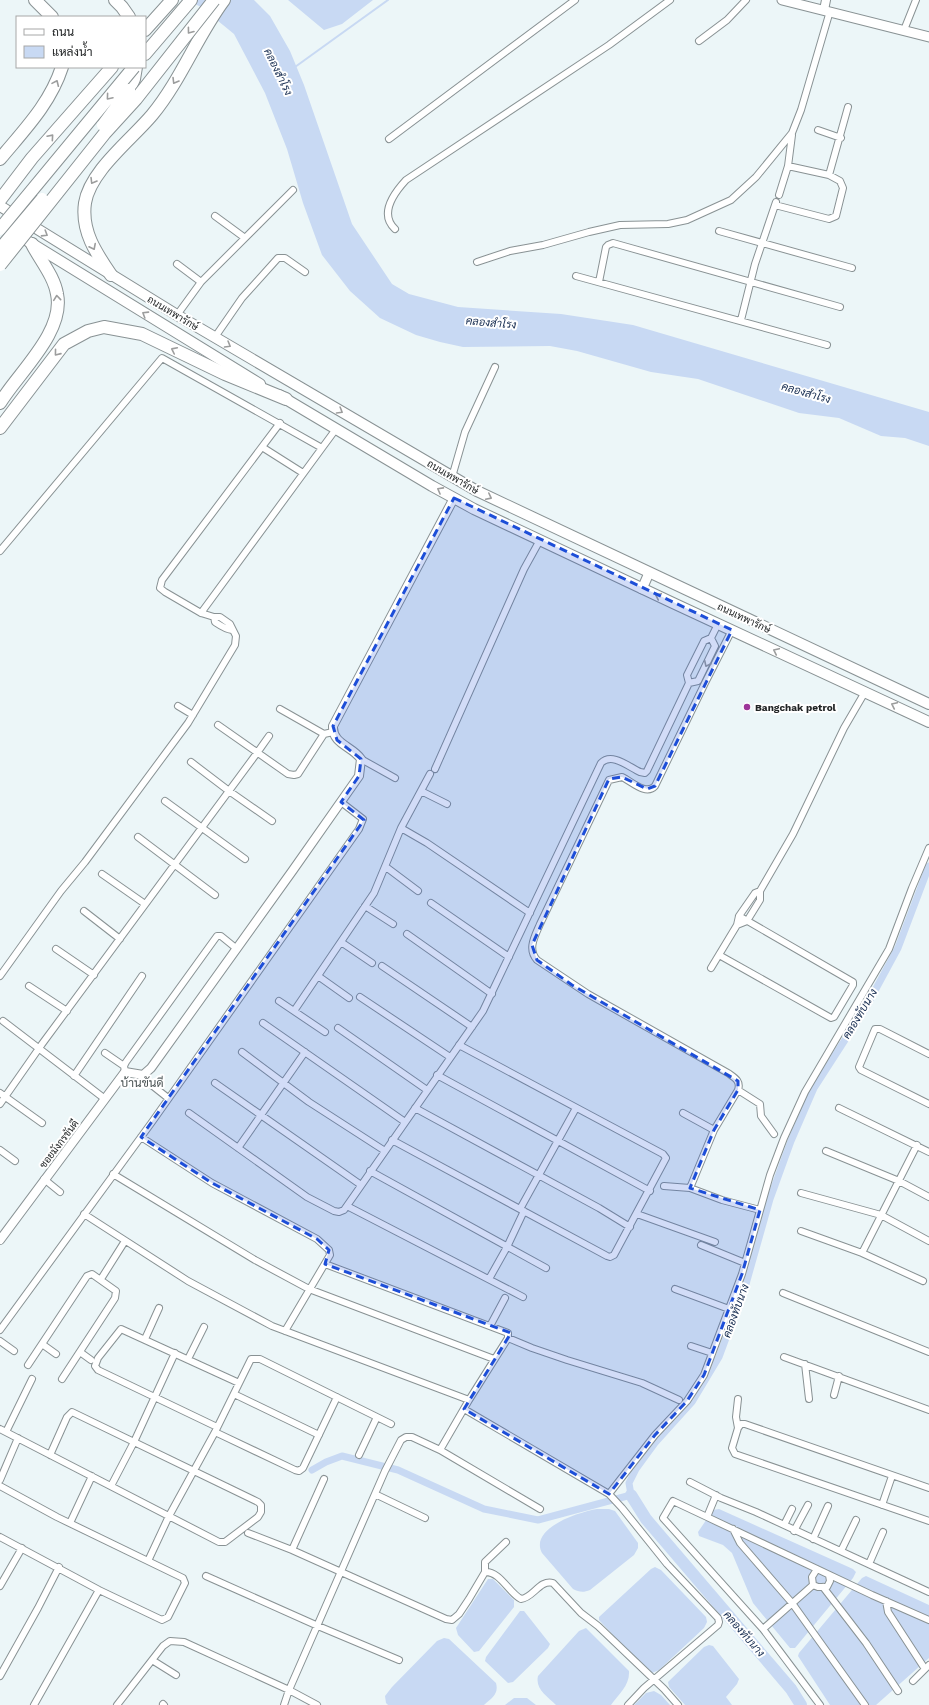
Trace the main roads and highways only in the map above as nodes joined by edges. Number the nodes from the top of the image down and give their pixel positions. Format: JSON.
{"nodes":[{"id":1,"x":35,"y":0,"type":"edge"},
{"id":2,"x":115,"y":0,"type":"edge"},
{"id":3,"x":172,"y":0,"type":"edge"},
{"id":4,"x":191,"y":0,"type":"edge"},
{"id":5,"x":214,"y":0,"type":"edge"},
{"id":6,"x":224,"y":0,"type":"edge"},
{"id":7,"x":782,"y":0,"type":"edge"},
{"id":8,"x":51,"y":16,"type":"edge"},
{"id":9,"x":128,"y":16,"type":"edge"},
{"id":10,"x":146,"y":29,"type":"edge"},
{"id":11,"x":929,"y":37,"type":"edge"},
{"id":12,"x":146,"y":53,"type":"edge"},
{"id":13,"x":62,"y":68,"type":"edge"},
{"id":14,"x":111,"y":68,"type":"edge"},
{"id":15,"x":134,"y":68,"type":"edge"},
{"id":16,"x":135,"y":68,"type":"edge"},
{"id":17,"x":32,"y":158,"type":"junction"},
{"id":18,"x":0,"y":159,"type":"edge"},
{"id":19,"x":0,"y":185,"type":"edge"},
{"id":20,"x":0,"y":200,"type":"edge"},
{"id":21,"x":0,"y":206,"type":"edge"},
{"id":22,"x":0,"y":224,"type":"edge"},
{"id":23,"x":0,"y":229,"type":"edge"},
{"id":24,"x":32,"y":244,"type":"junction"},
{"id":25,"x":0,"y":249,"type":"edge"},
{"id":26,"x":0,"y":265,"type":"edge"},
{"id":27,"x":111,"y":275,"type":"junction"},
{"id":28,"x":286,"y":399,"type":"junction"},
{"id":29,"x":0,"y":403,"type":"edge"},
{"id":30,"x":0,"y":428,"type":"edge"},
{"id":31,"x":649,"y":573,"type":"junction"},
{"id":32,"x":642,"y":588,"type":"junction"},
{"id":33,"x":929,"y":704,"type":"edge"},
{"id":34,"x":929,"y":722,"type":"edge"}],
"edges":[{"from":1,"to":8,"type":"highway"},
{"from":2,"to":9,"type":"highway"},
{"from":3,"to":10,"type":"highway"},
{"from":4,"to":12,"type":"highway"},
{"from":5,"to":26,"type":"highway","one_way":true,"bridge":true},
{"from":6,"to":27,"type":"highway","one_way":true},
{"from":7,"to":11,"type":"main road"},
{"from":18,"to":13,"type":"highway","one_way":true},
{"from":17,"to":14,"type":"highway","one_way":true},
{"from":15,"to":23,"type":"highway","one_way":true,"bridge":true},
{"from":16,"to":25,"type":"highway","bridge":true},
{"from":17,"to":19,"type":"highway"},
{"from":17,"to":20,"type":"highway"},
{"from":21,"to":27,"type":"main road","name":"ถนนเทพารักษ์","one_way":true},
{"from":22,"to":24,"type":"main road","name":"ถนนเทพารักษ์"},
{"from":28,"to":24,"type":"main road","name":"ถนนเทพารักษ์","one_way":true},
{"from":29,"to":24,"type":"highway","one_way":true},
{"from":27,"to":31,"type":"main road","name":"ถนนเทพารักษ์","one_way":true},
{"from":28,"to":30,"type":"highway","one_way":true},
{"from":32,"to":28,"type":"main road","name":"ถนนเทพารักษ์","one_way":true},
{"from":31,"to":32,"type":"main road"},
{"from":31,"to":33,"type":"main road","name":"ถนนเทพารักษ์"},
{"from":34,"to":32,"type":"main road","name":"ถนนเทพารักษ์","one_way":true}]}
